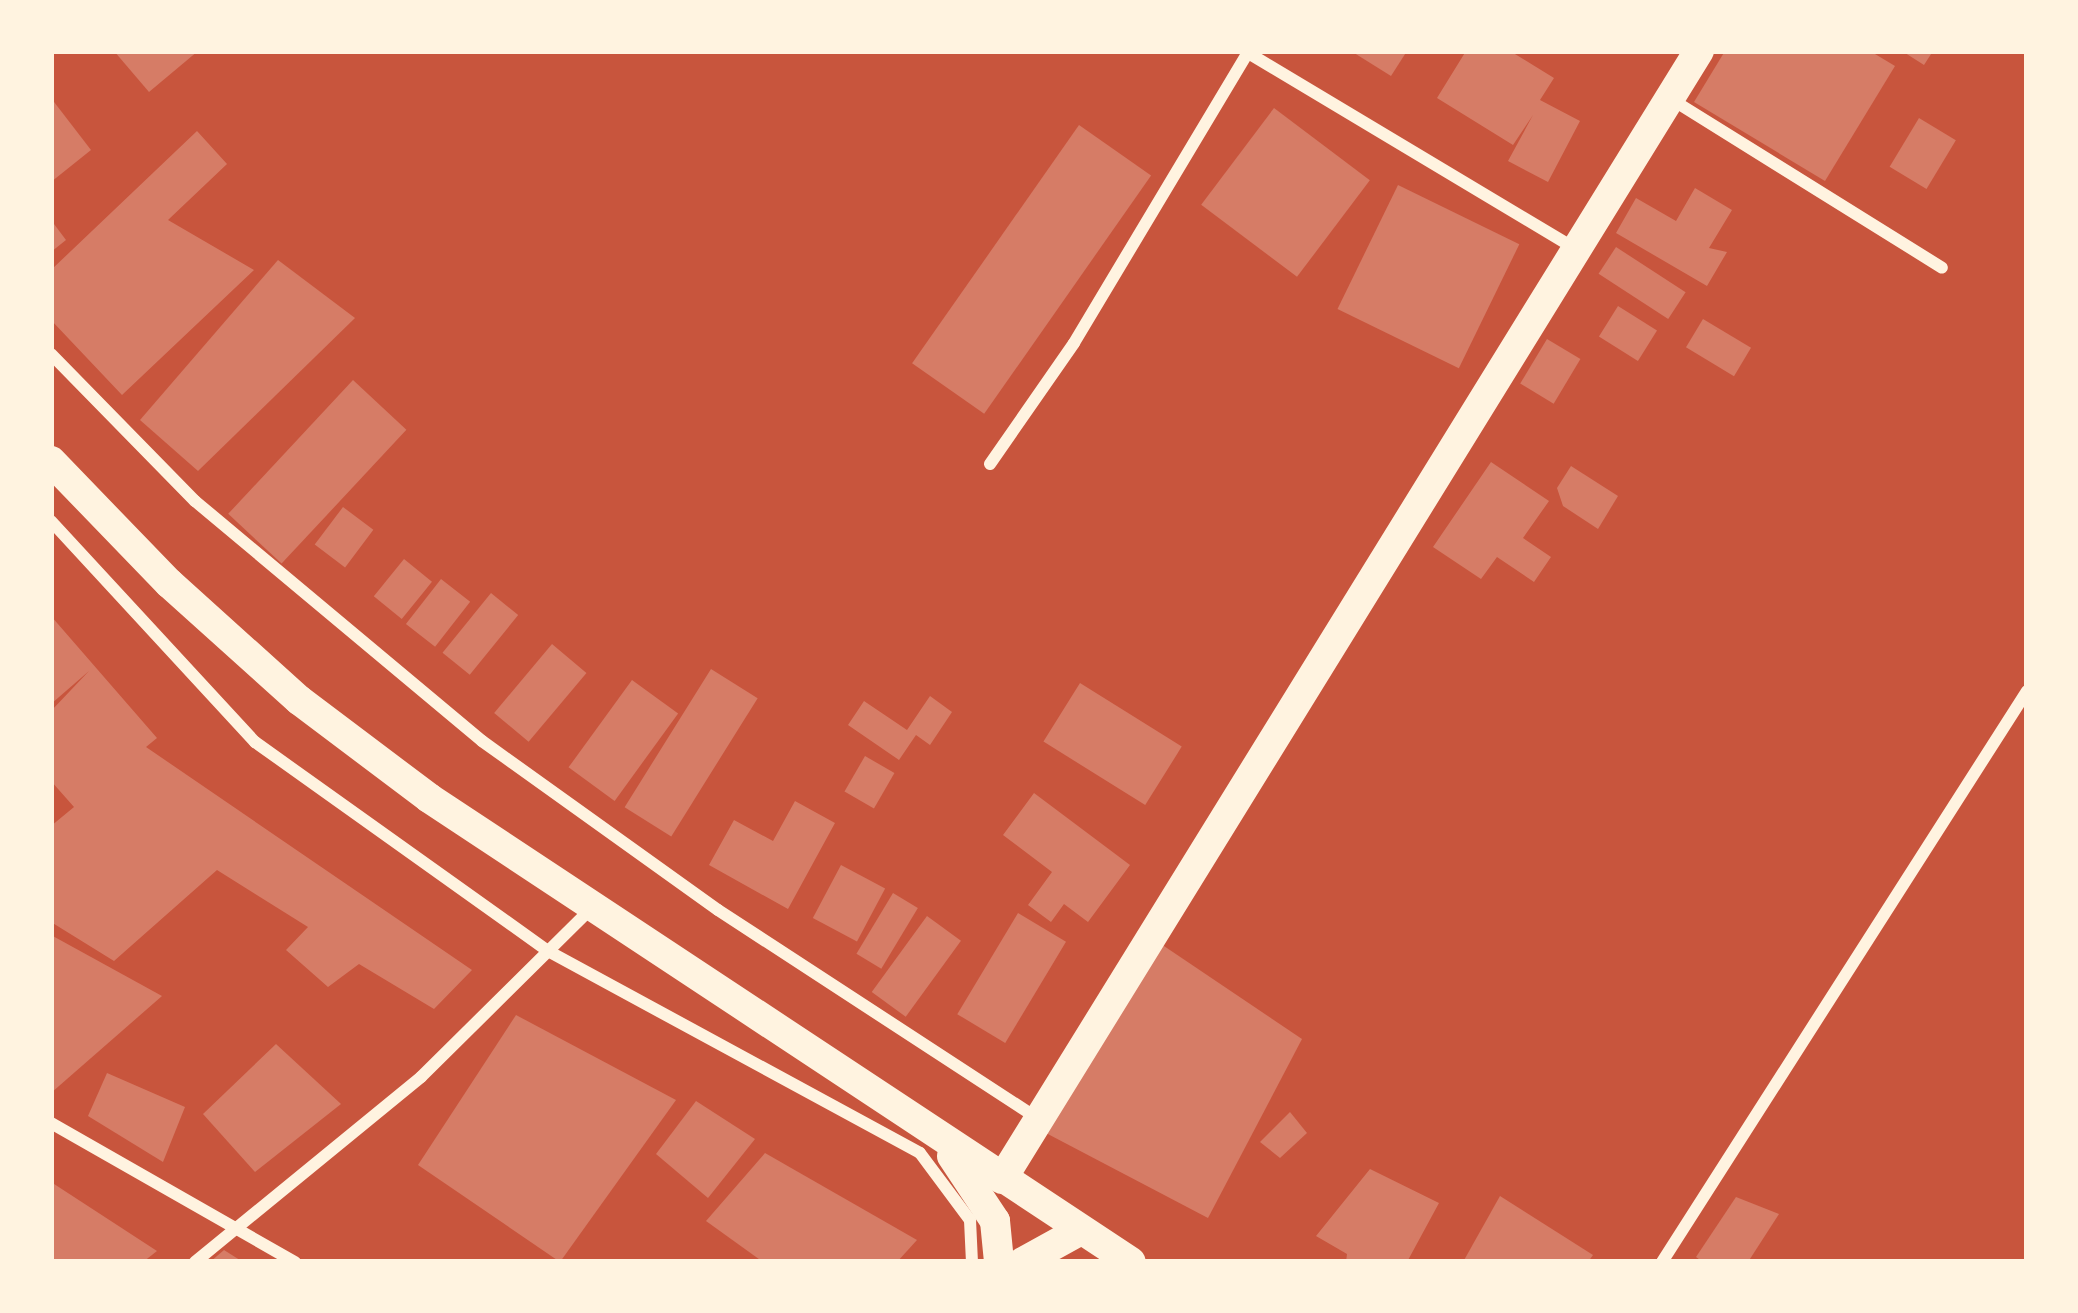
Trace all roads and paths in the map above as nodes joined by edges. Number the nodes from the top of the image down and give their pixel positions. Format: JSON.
{"nodes":[{"id":1,"x":1699,"y":51,"type":"edge"},
{"id":2,"x":1246,"y":52,"type":"edge"},
{"id":3,"x":1670,"y":98,"type":"junction"},
{"id":4,"x":1577,"y":249,"type":"junction"},
{"id":5,"x":1942,"y":268,"type":"dead end"},
{"id":6,"x":51,"y":354,"type":"edge"},
{"id":7,"x":51,"y":461,"type":"edge"},
{"id":8,"x":990,"y":464,"type":"dead end"},
{"id":9,"x":51,"y":521,"type":"edge"},
{"id":10,"x":2027,"y":691,"type":"edge"},
{"id":11,"x":590,"y":910,"type":"junction"},
{"id":12,"x":548,"y":952,"type":"junction"},
{"id":13,"x":1036,"y":1118,"type":"junction"},
{"id":14,"x":51,"y":1123,"type":"edge"},
{"id":15,"x":937,"y":1138,"type":"junction"},
{"id":16,"x":1002,"y":1179,"type":"junction"},
{"id":17,"x":241,"y":1227,"type":"junction"},
{"id":18,"x":1081,"y":1230,"type":"junction"},
{"id":19,"x":195,"y":1262,"type":"edge"},
{"id":20,"x":295,"y":1262,"type":"edge"},
{"id":21,"x":972,"y":1262,"type":"edge"},
{"id":22,"x":999,"y":1262,"type":"edge"},
{"id":23,"x":1023,"y":1262,"type":"edge"},
{"id":24,"x":1071,"y":1262,"type":"edge"},
{"id":25,"x":1131,"y":1262,"type":"edge"},
{"id":26,"x":1662,"y":1262,"type":"edge"}],
"edges":[{"from":1,"to":3,"type":"highway"},
{"from":2,"to":4,"type":"street"},
{"from":2,"to":8,"type":"street"},
{"from":3,"to":4,"type":"highway"},
{"from":3,"to":5,"type":"street"},
{"from":4,"to":13,"type":"highway"},
{"from":6,"to":13,"type":"street"},
{"from":7,"to":11,"type":"highway"},
{"from":9,"to":12,"type":"street"},
{"from":10,"to":26,"type":"street"},
{"from":11,"to":12,"type":"street"},
{"from":11,"to":15,"type":"highway"},
{"from":12,"to":17,"type":"street"},
{"from":12,"to":21,"type":"street"},
{"from":13,"to":16,"type":"highway"},
{"from":14,"to":17,"type":"street"},
{"from":15,"to":16,"type":"highway"},
{"from":15,"to":22,"type":"highway"},
{"from":16,"to":18,"type":"highway"},
{"from":17,"to":19,"type":"street"},
{"from":17,"to":20,"type":"street"},
{"from":18,"to":23,"type":"highway"},
{"from":18,"to":24,"type":"highway"},
{"from":18,"to":25,"type":"highway"}]}
